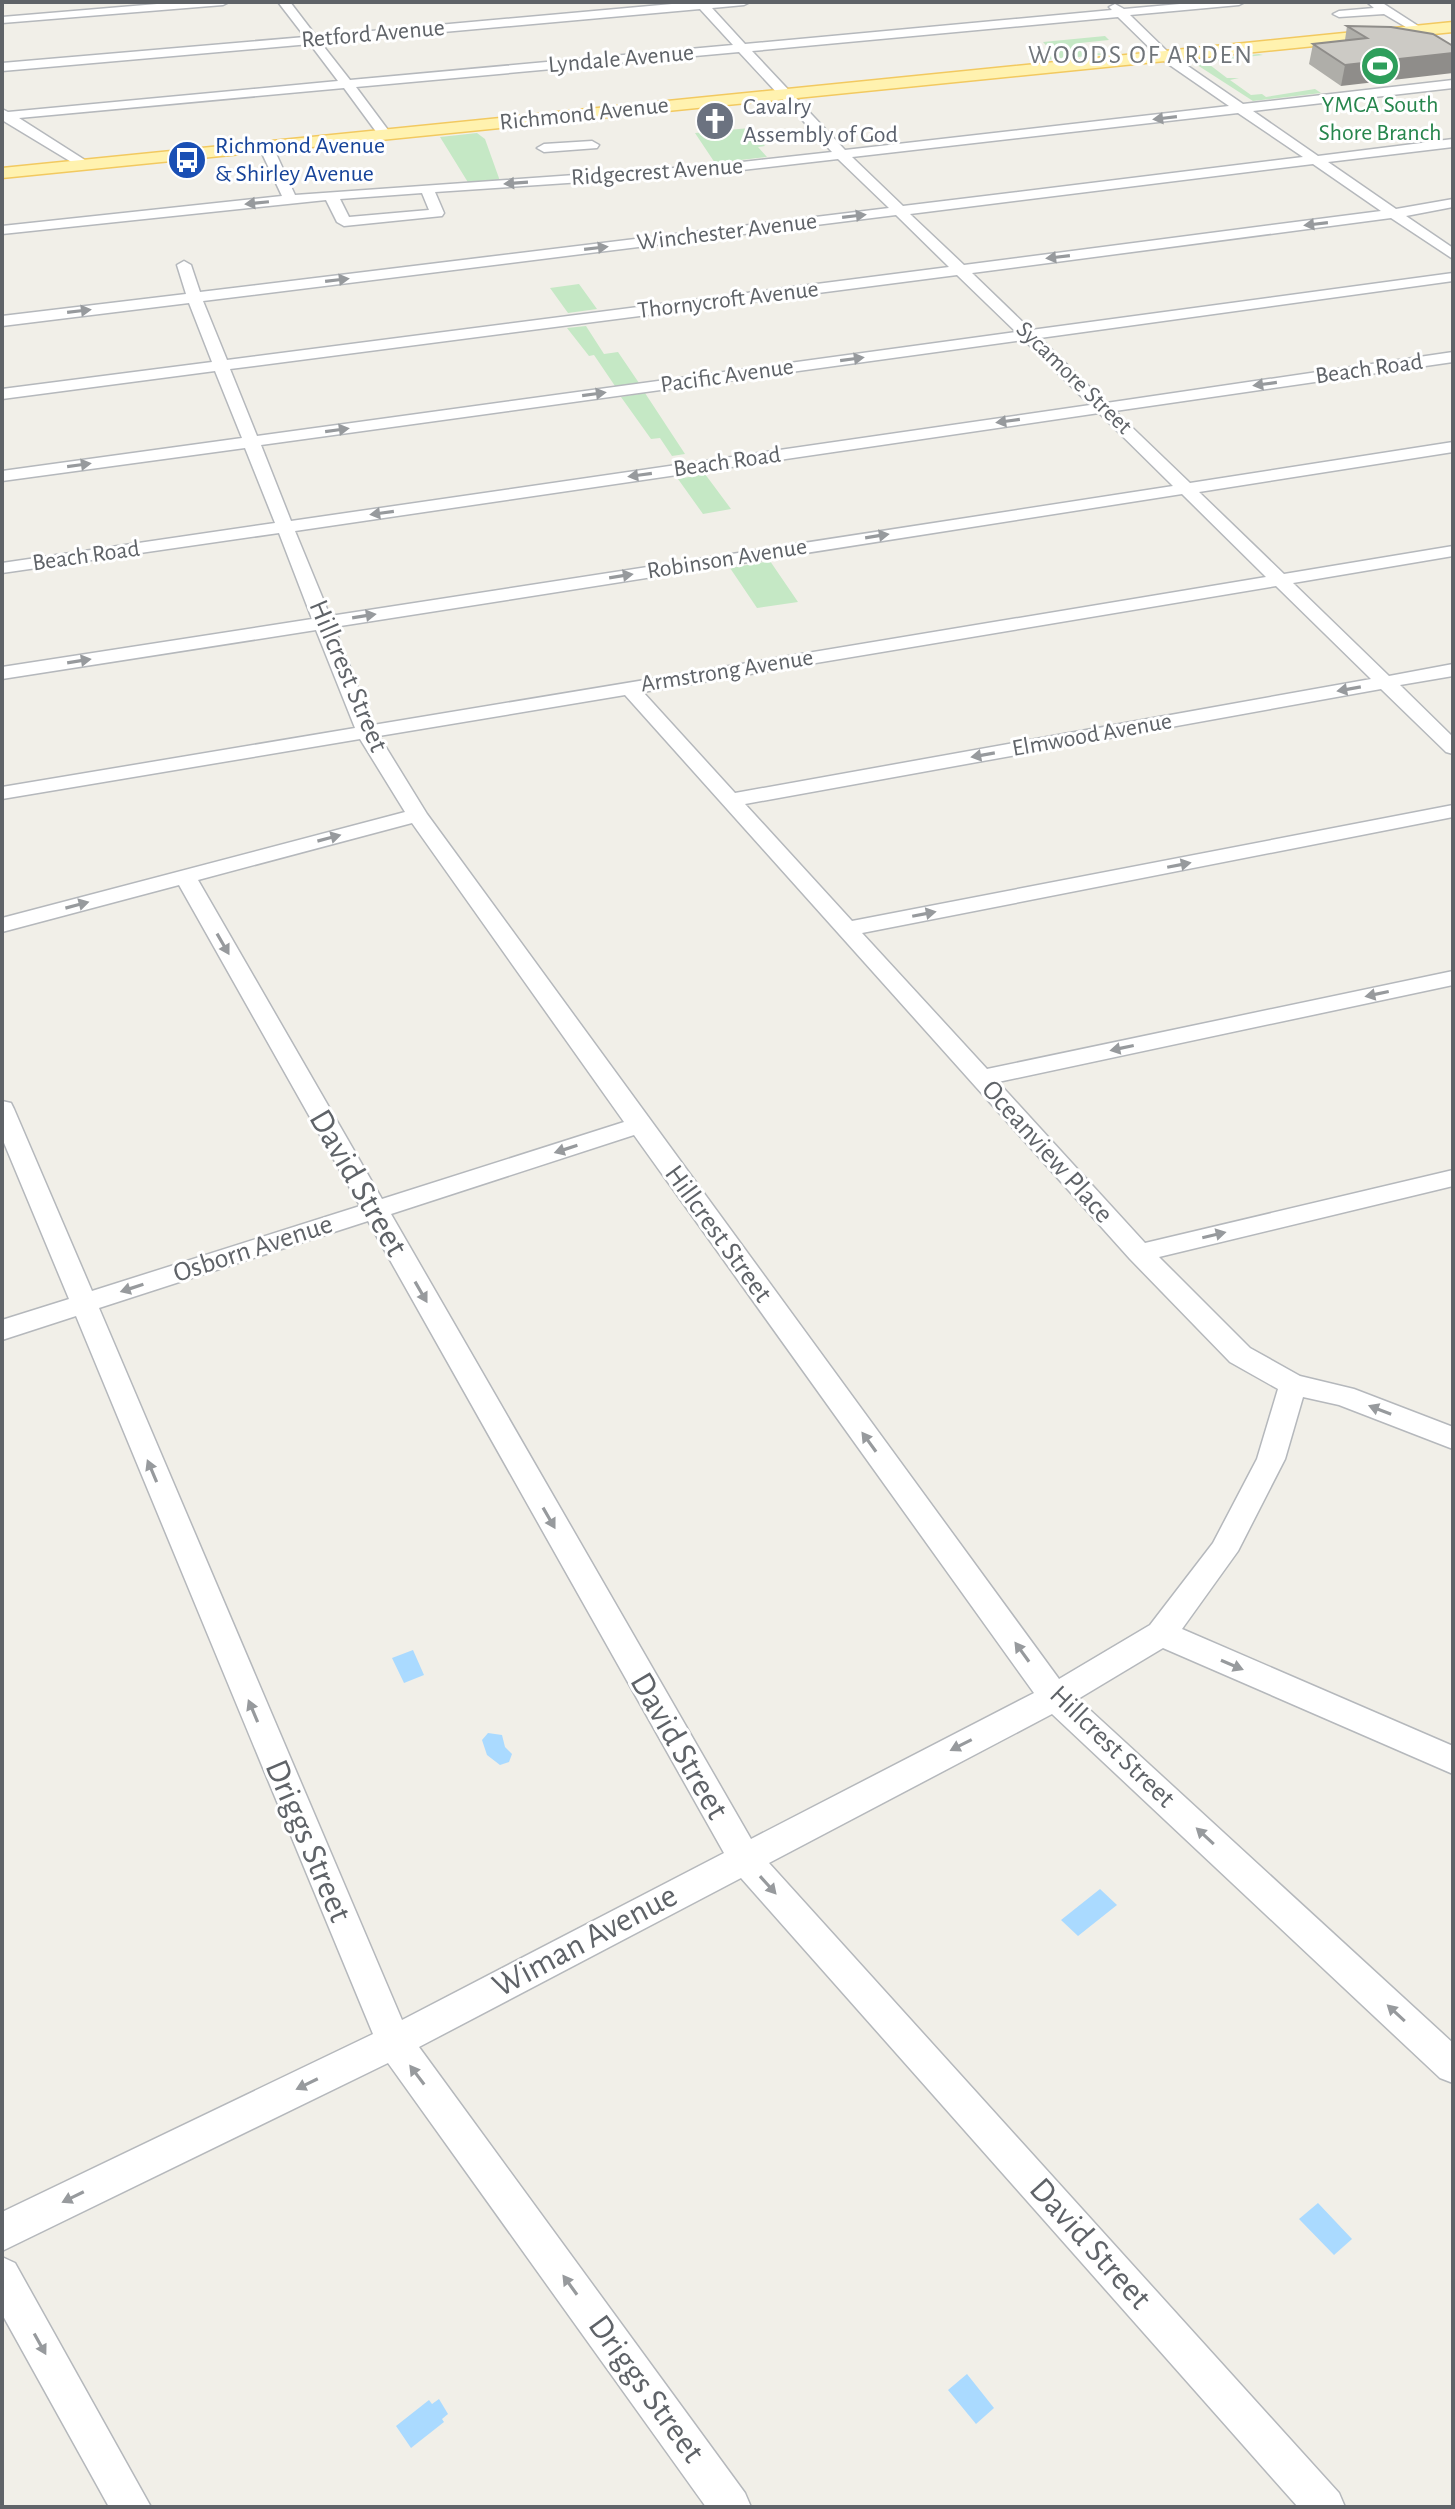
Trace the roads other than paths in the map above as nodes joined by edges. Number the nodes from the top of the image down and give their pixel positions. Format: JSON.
{"nodes":[{"id":1,"x":223,"y":2,"type":"edge"},
{"id":2,"x":284,"y":2,"type":"edge"},
{"id":3,"x":744,"y":2,"type":"edge"},
{"id":4,"x":1111,"y":2,"type":"edge"},
{"id":5,"x":1239,"y":2,"type":"edge"},
{"id":6,"x":1373,"y":2,"type":"edge"},
{"id":7,"x":702,"y":4,"type":"edge"},
{"id":8,"x":1386,"y":10,"type":"junction"},
{"id":9,"x":1121,"y":13,"type":"junction"},
{"id":10,"x":1339,"y":14,"type":"dead end"},
{"id":11,"x":2,"y":20,"type":"edge"},
{"id":12,"x":1453,"y":27,"type":"edge"},
{"id":13,"x":1420,"y":31,"type":"junction"},
{"id":14,"x":312,"y":40,"type":"junction"},
{"id":15,"x":741,"y":48,"type":"junction"},
{"id":16,"x":1165,"y":56,"type":"junction"},
{"id":17,"x":2,"y":67,"type":"edge"},
{"id":18,"x":347,"y":84,"type":"junction"},
{"id":19,"x":1453,"y":84,"type":"edge"},
{"id":20,"x":783,"y":94,"type":"junction"},
{"id":21,"x":1242,"y":109,"type":"junction"},
{"id":22,"x":3,"y":115,"type":"edge"},
{"id":23,"x":385,"y":134,"type":"junction"},
{"id":24,"x":1453,"y":143,"type":"edge"},
{"id":25,"x":266,"y":147,"type":"junction"},
{"id":26,"x":544,"y":148,"type":"dead end"},
{"id":27,"x":842,"y":155,"type":"junction"},
{"id":28,"x":1316,"y":159,"type":"junction"},
{"id":29,"x":83,"y":165,"type":"junction"},
{"id":30,"x":2,"y":173,"type":"edge"},
{"id":31,"x":600,"y":177,"type":"junction"},
{"id":32,"x":427,"y":188,"type":"junction"},
{"id":33,"x":331,"y":195,"type":"junction"},
{"id":34,"x":290,"y":199,"type":"junction"},
{"id":35,"x":1453,"y":203,"type":"edge"},
{"id":36,"x":900,"y":210,"type":"junction"},
{"id":37,"x":1393,"y":214,"type":"junction"},
{"id":38,"x":2,"y":230,"type":"edge"},
{"id":39,"x":1453,"y":255,"type":"edge"},
{"id":40,"x":184,"y":265,"type":"dead end"},
{"id":41,"x":961,"y":270,"type":"junction"},
{"id":42,"x":1453,"y":277,"type":"edge"},
{"id":43,"x":194,"y":297,"type":"junction"},
{"id":44,"x":2,"y":321,"type":"edge"},
{"id":45,"x":1030,"y":335,"type":"junction"},
{"id":46,"x":1453,"y":357,"type":"edge"},
{"id":47,"x":221,"y":366,"type":"junction"},
{"id":48,"x":2,"y":394,"type":"edge"},
{"id":49,"x":1105,"y":407,"type":"junction"},
{"id":50,"x":251,"y":442,"type":"junction"},
{"id":51,"x":1453,"y":447,"type":"edge"},
{"id":52,"x":2,"y":476,"type":"edge"},
{"id":53,"x":1187,"y":488,"type":"junction"},
{"id":54,"x":285,"y":527,"type":"junction"},
{"id":55,"x":1453,"y":551,"type":"edge"},
{"id":56,"x":2,"y":568,"type":"edge"},
{"id":57,"x":1281,"y":580,"type":"junction"},
{"id":58,"x":324,"y":622,"type":"junction"},
{"id":59,"x":1453,"y":670,"type":"edge"},
{"id":60,"x":2,"y":673,"type":"edge"},
{"id":61,"x":1386,"y":682,"type":"junction"},
{"id":62,"x":628,"y":687,"type":"junction"},
{"id":63,"x":366,"y":732,"type":"junction"},
{"id":64,"x":1453,"y":748,"type":"edge"},
{"id":65,"x":2,"y":793,"type":"edge"},
{"id":66,"x":731,"y":800,"type":"junction"},
{"id":67,"x":1453,"y":811,"type":"edge"},
{"id":68,"x":417,"y":815,"type":"junction"},
{"id":69,"x":185,"y":876,"type":"junction"},
{"id":70,"x":2,"y":925,"type":"edge"},
{"id":71,"x":847,"y":929,"type":"junction"},
{"id":72,"x":1453,"y":978,"type":"edge"},
{"id":73,"x":981,"y":1078,"type":"junction"},
{"id":74,"x":2,"y":1109,"type":"edge"},
{"id":75,"x":640,"y":1125,"type":"junction"},
{"id":76,"x":1453,"y":1178,"type":"edge"},
{"id":77,"x":374,"y":1211,"type":"junction"},
{"id":78,"x":1139,"y":1253,"type":"junction"},
{"id":79,"x":83,"y":1303,"type":"junction"},
{"id":80,"x":2,"y":1330,"type":"edge"},
{"id":81,"x":1293,"y":1385,"type":"junction"},
{"id":82,"x":1446,"y":1430,"type":"edge"},
{"id":83,"x":1161,"y":1634,"type":"junction"},
{"id":84,"x":1055,"y":1697,"type":"junction"},
{"id":85,"x":1453,"y":1760,"type":"edge"},
{"id":86,"x":744,"y":1858,"type":"junction"},
{"id":87,"x":394,"y":2042,"type":"junction"},
{"id":88,"x":1453,"y":2066,"type":"edge"},
{"id":89,"x":2,"y":2232,"type":"edge"},
{"id":90,"x":2,"y":2276,"type":"edge"},
{"id":91,"x":131,"y":2507,"type":"edge"},
{"id":92,"x":731,"y":2507,"type":"edge"},
{"id":93,"x":1325,"y":2507,"type":"edge"}],
"edges":[{"from":1,"to":11,"type":"street"},
{"from":2,"to":14,"type":"street"},
{"from":3,"to":7,"type":"street","name":"Retford Avenue"},
{"from":4,"to":9,"type":"street"},
{"from":5,"to":9,"type":"street","name":"Lyndale Avenue"},
{"from":6,"to":8,"type":"street"},
{"from":7,"to":14,"type":"street","name":"Retford Avenue"},
{"from":7,"to":15,"type":"street","name":"Sycamore Street"},
{"from":8,"to":10,"type":"street"},
{"from":8,"to":13,"type":"street"},
{"from":9,"to":15,"type":"street","name":"Lyndale Avenue"},
{"from":9,"to":16,"type":"street"},
{"from":12,"to":13,"type":"main road","name":"Richmond Avenue"},
{"from":13,"to":16,"type":"main road","name":"Richmond Avenue"},
{"from":14,"to":17,"type":"street","name":"Retford Avenue"},
{"from":14,"to":18,"type":"street"},
{"from":15,"to":18,"type":"street","name":"Lyndale Avenue"},
{"from":15,"to":20,"type":"street","name":"Sycamore Street"},
{"from":16,"to":20,"type":"main road","name":"Richmond Avenue"},
{"from":16,"to":21,"type":"street"},
{"from":18,"to":22,"type":"street","name":"Lyndale Avenue"},
{"from":18,"to":23,"type":"street"},
{"from":19,"to":21,"type":"street","name":"Ridgecrest Avenue"},
{"from":20,"to":23,"type":"main road","name":"Richmond Avenue"},
{"from":20,"to":27,"type":"street","name":"Sycamore Street"},
{"from":21,"to":27,"type":"street","name":"Ridgecrest Avenue","one_way":true},
{"from":21,"to":28,"type":"street"},
{"from":22,"to":29,"type":"street"},
{"from":23,"to":25,"type":"main road","name":"Richmond Avenue"},
{"from":24,"to":28,"type":"street","name":"Winchester Avenue"},
{"from":25,"to":29,"type":"main road","name":"Richmond Avenue"},
{"from":25,"to":34,"type":"street"},
{"from":26,"to":31,"type":"street"},
{"from":27,"to":31,"type":"street","name":"Ridgecrest Avenue"},
{"from":27,"to":36,"type":"street","name":"Sycamore Street"},
{"from":28,"to":36,"type":"street","name":"Winchester Avenue"},
{"from":28,"to":37,"type":"street"},
{"from":29,"to":30,"type":"main road","name":"Richmond Avenue"},
{"from":31,"to":32,"type":"street","name":"Ridgecrest Avenue","one_way":true},
{"from":32,"to":33,"type":"street","name":"Ridgecrest Avenue"},
{"from":32,"to":33,"type":"street"},
{"from":33,"to":34,"type":"street","name":"Ridgecrest Avenue"},
{"from":34,"to":38,"type":"street","name":"Ridgecrest Avenue","one_way":true},
{"from":35,"to":37,"type":"street","name":"Thornycroft Avenue"},
{"from":36,"to":41,"type":"street","name":"Sycamore Street"},
{"from":43,"to":36,"type":"street","name":"Winchester Avenue","one_way":true},
{"from":37,"to":39,"type":"street"},
{"from":37,"to":41,"type":"street","name":"Thornycroft Avenue","one_way":true},
{"from":40,"to":43,"type":"street","name":"Hillcrest Street"},
{"from":41,"to":45,"type":"street","name":"Sycamore Street"},
{"from":41,"to":47,"type":"street","name":"Thornycroft Avenue"},
{"from":42,"to":45,"type":"street","name":"Pacific Avenue"},
{"from":44,"to":43,"type":"street","name":"Winchester Avenue","one_way":true},
{"from":43,"to":47,"type":"street","name":"Hillcrest Street"},
{"from":45,"to":49,"type":"street","name":"Sycamore Street"},
{"from":50,"to":45,"type":"street","name":"Pacific Avenue","one_way":true},
{"from":46,"to":49,"type":"street","name":"Beach Road","one_way":true},
{"from":47,"to":48,"type":"street","name":"Thornycroft Avenue"},
{"from":47,"to":50,"type":"street","name":"Hillcrest Street"},
{"from":49,"to":53,"type":"street","name":"Sycamore Street"},
{"from":49,"to":54,"type":"street","name":"Beach Road","one_way":true},
{"from":52,"to":50,"type":"street","name":"Pacific Avenue","one_way":true},
{"from":50,"to":54,"type":"street","name":"Hillcrest Street"},
{"from":51,"to":53,"type":"street","name":"Robinson Avenue"},
{"from":53,"to":57,"type":"street","name":"Sycamore Street"},
{"from":58,"to":53,"type":"street","name":"Robinson Avenue","one_way":true},
{"from":54,"to":56,"type":"street","name":"Beach Road"},
{"from":54,"to":58,"type":"street","name":"Hillcrest Street"},
{"from":55,"to":57,"type":"street","name":"Armstrong Avenue"},
{"from":57,"to":61,"type":"street","name":"Sycamore Street"},
{"from":57,"to":62,"type":"street","name":"Armstrong Avenue"},
{"from":60,"to":58,"type":"street","name":"Robinson Avenue","one_way":true},
{"from":58,"to":63,"type":"street","name":"Hillcrest Street"},
{"from":59,"to":61,"type":"street","name":"Elmwood Avenue"},
{"from":61,"to":64,"type":"street","name":"Sycamore Street"},
{"from":61,"to":66,"type":"street","name":"Elmwood Avenue","one_way":true},
{"from":62,"to":63,"type":"street","name":"Armstrong Avenue"},
{"from":62,"to":66,"type":"street","name":"Oceanview Place"},
{"from":63,"to":65,"type":"street","name":"Armstrong Avenue"},
{"from":63,"to":68,"type":"street","name":"Hillcrest Street"},
{"from":66,"to":71,"type":"street","name":"Oceanview Place"},
{"from":71,"to":67,"type":"street","one_way":true},
{"from":69,"to":68,"type":"street","one_way":true},
{"from":68,"to":75,"type":"street","name":"Hillcrest Street"},
{"from":70,"to":69,"type":"street","one_way":true},
{"from":69,"to":77,"type":"street","name":"David Street","one_way":true},
{"from":71,"to":73,"type":"street","name":"Oceanview Place"},
{"from":72,"to":73,"type":"street","one_way":true},
{"from":73,"to":78,"type":"street","name":"Oceanview Place"},
{"from":74,"to":79,"type":"street","name":"Driggs Street"},
{"from":75,"to":77,"type":"street","name":"Osborn Avenue","one_way":true},
{"from":84,"to":75,"type":"street","name":"Hillcrest Street","one_way":true},
{"from":78,"to":76,"type":"street","one_way":true},
{"from":77,"to":79,"type":"street","name":"Osborn Avenue","one_way":true},
{"from":77,"to":86,"type":"street","name":"David Street","one_way":true},
{"from":78,"to":81,"type":"street","name":"Oceanview Place"},
{"from":79,"to":80,"type":"street","name":"Osborn Avenue"},
{"from":87,"to":79,"type":"street","name":"Driggs Street","one_way":true},
{"from":82,"to":81,"type":"street","name":"Oceanview Place","one_way":true},
{"from":81,"to":83,"type":"street"},
{"from":83,"to":84,"type":"street","name":"Wiman Avenue"},
{"from":83,"to":85,"type":"street","one_way":true},
{"from":84,"to":86,"type":"street","name":"Wiman Avenue","one_way":true},
{"from":88,"to":84,"type":"street","name":"Hillcrest Street","one_way":true},
{"from":86,"to":87,"type":"street","name":"Wiman Avenue"},
{"from":86,"to":93,"type":"street","name":"David Street","one_way":true},
{"from":87,"to":89,"type":"street","name":"Wiman Avenue","one_way":true},
{"from":92,"to":87,"type":"street","name":"Driggs Street","one_way":true},
{"from":90,"to":91,"type":"street","one_way":true}]}
